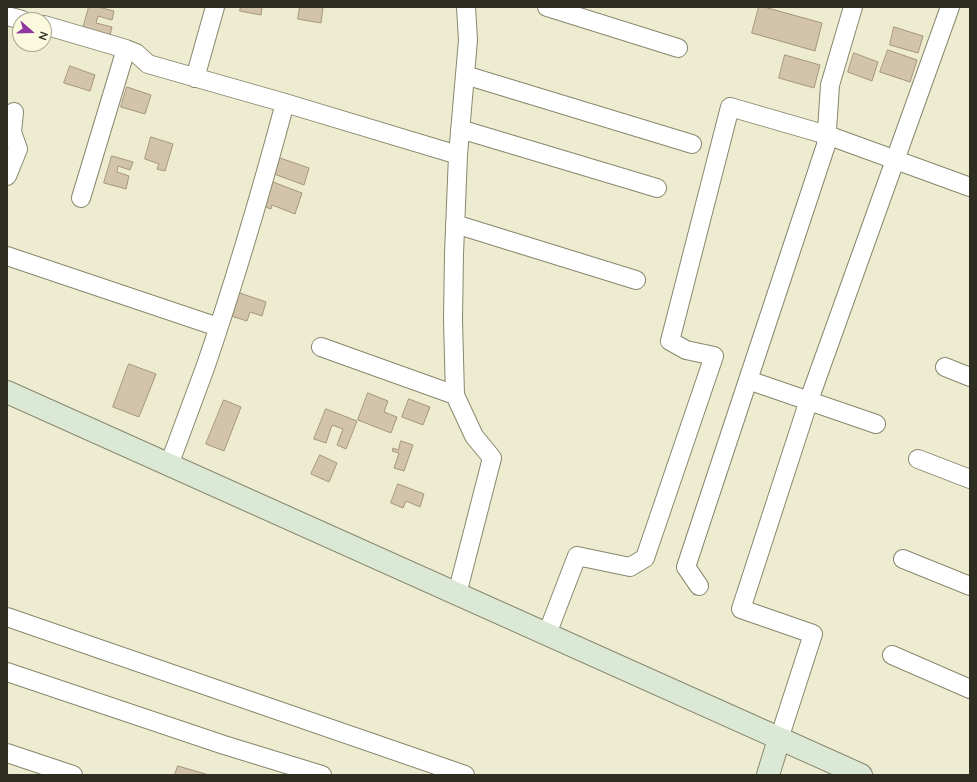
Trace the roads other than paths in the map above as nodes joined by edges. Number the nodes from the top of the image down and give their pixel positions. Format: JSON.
{"nodes":[{"id":1,"x":215,"y":7,"type":"edge"},
{"id":2,"x":466,"y":7,"type":"edge"},
{"id":3,"x":547,"y":7,"type":"edge"},
{"id":4,"x":852,"y":7,"type":"edge"},
{"id":5,"x":950,"y":7,"type":"edge"},
{"id":6,"x":52,"y":27,"type":"edge"},
{"id":7,"x":678,"y":48,"type":"dead end"},
{"id":8,"x":126,"y":49,"type":"junction"},
{"id":9,"x":465,"y":75,"type":"junction"},
{"id":10,"x":195,"y":78,"type":"junction"},
{"id":11,"x":285,"y":103,"type":"junction"},
{"id":12,"x":14,"y":112,"type":"dead end"},
{"id":13,"x":460,"y":128,"type":"junction"},
{"id":14,"x":827,"y":135,"type":"junction"},
{"id":15,"x":692,"y":144,"type":"dead end"},
{"id":16,"x":458,"y":155,"type":"junction"},
{"id":17,"x":895,"y":160,"type":"junction"},
{"id":18,"x":7,"y":176,"type":"edge"},
{"id":19,"x":970,"y":187,"type":"edge"},
{"id":20,"x":657,"y":188,"type":"dead end"},
{"id":21,"x":81,"y":198,"type":"dead end"},
{"id":22,"x":455,"y":224,"type":"junction"},
{"id":23,"x":7,"y":256,"type":"edge"},
{"id":24,"x":636,"y":280,"type":"dead end"},
{"id":25,"x":218,"y":327,"type":"junction"},
{"id":26,"x":321,"y":347,"type":"dead end"},
{"id":27,"x":945,"y":367,"type":"dead end"},
{"id":28,"x":970,"y":377,"type":"edge"},
{"id":29,"x":748,"y":380,"type":"junction"},
{"id":30,"x":7,"y":392,"type":"edge"},
{"id":31,"x":455,"y":395,"type":"junction"},
{"id":32,"x":809,"y":400,"type":"junction"},
{"id":33,"x":876,"y":424,"type":"dead end"},
{"id":34,"x":918,"y":459,"type":"dead end"},
{"id":35,"x":169,"y":465,"type":"junction"},
{"id":36,"x":970,"y":478,"type":"edge"},
{"id":37,"x":903,"y":559,"type":"dead end"},
{"id":38,"x":699,"y":586,"type":"dead end"},
{"id":39,"x":970,"y":586,"type":"edge"},
{"id":40,"x":458,"y":594,"type":"junction"},
{"id":41,"x":7,"y":617,"type":"edge"},
{"id":42,"x":547,"y":634,"type":"junction"},
{"id":43,"x":892,"y":655,"type":"dead end"},
{"id":44,"x":7,"y":672,"type":"edge"},
{"id":45,"x":970,"y":689,"type":"edge"},
{"id":46,"x":779,"y":739,"type":"junction"},
{"id":47,"x":7,"y":753,"type":"edge"},
{"id":48,"x":69,"y":774,"type":"edge"},
{"id":49,"x":322,"y":775,"type":"edge"},
{"id":50,"x":465,"y":775,"type":"edge"},
{"id":51,"x":768,"y":775,"type":"edge"},
{"id":52,"x":861,"y":775,"type":"edge"}],
"edges":[{"from":1,"to":10,"type":"street"},
{"from":2,"to":9,"type":"street"},
{"from":3,"to":7,"type":"street"},
{"from":4,"to":14,"type":"street"},
{"from":5,"to":17,"type":"street"},
{"from":6,"to":8,"type":"street"},
{"from":8,"to":10,"type":"street"},
{"from":8,"to":21,"type":"street"},
{"from":9,"to":13,"type":"street"},
{"from":9,"to":15,"type":"street"},
{"from":10,"to":11,"type":"street"},
{"from":11,"to":16,"type":"street"},
{"from":11,"to":25,"type":"street"},
{"from":12,"to":18,"type":"street"},
{"from":13,"to":16,"type":"street"},
{"from":13,"to":20,"type":"street"},
{"from":14,"to":17,"type":"street"},
{"from":14,"to":29,"type":"street"},
{"from":14,"to":42,"type":"street"},
{"from":16,"to":22,"type":"street"},
{"from":17,"to":19,"type":"street"},
{"from":17,"to":32,"type":"street"},
{"from":22,"to":24,"type":"street"},
{"from":22,"to":31,"type":"street"},
{"from":23,"to":25,"type":"street"},
{"from":25,"to":35,"type":"street"},
{"from":26,"to":31,"type":"street"},
{"from":27,"to":28,"type":"street"},
{"from":29,"to":32,"type":"street"},
{"from":29,"to":38,"type":"street"},
{"from":30,"to":35,"type":"street"},
{"from":31,"to":40,"type":"street"},
{"from":32,"to":33,"type":"street"},
{"from":32,"to":46,"type":"street"},
{"from":34,"to":36,"type":"street"},
{"from":35,"to":40,"type":"street"},
{"from":37,"to":39,"type":"street"},
{"from":40,"to":42,"type":"street"},
{"from":41,"to":50,"type":"street"},
{"from":42,"to":46,"type":"street"},
{"from":43,"to":45,"type":"street"},
{"from":44,"to":49,"type":"street"},
{"from":46,"to":51,"type":"street"},
{"from":46,"to":52,"type":"street"},
{"from":47,"to":48,"type":"street"}]}
